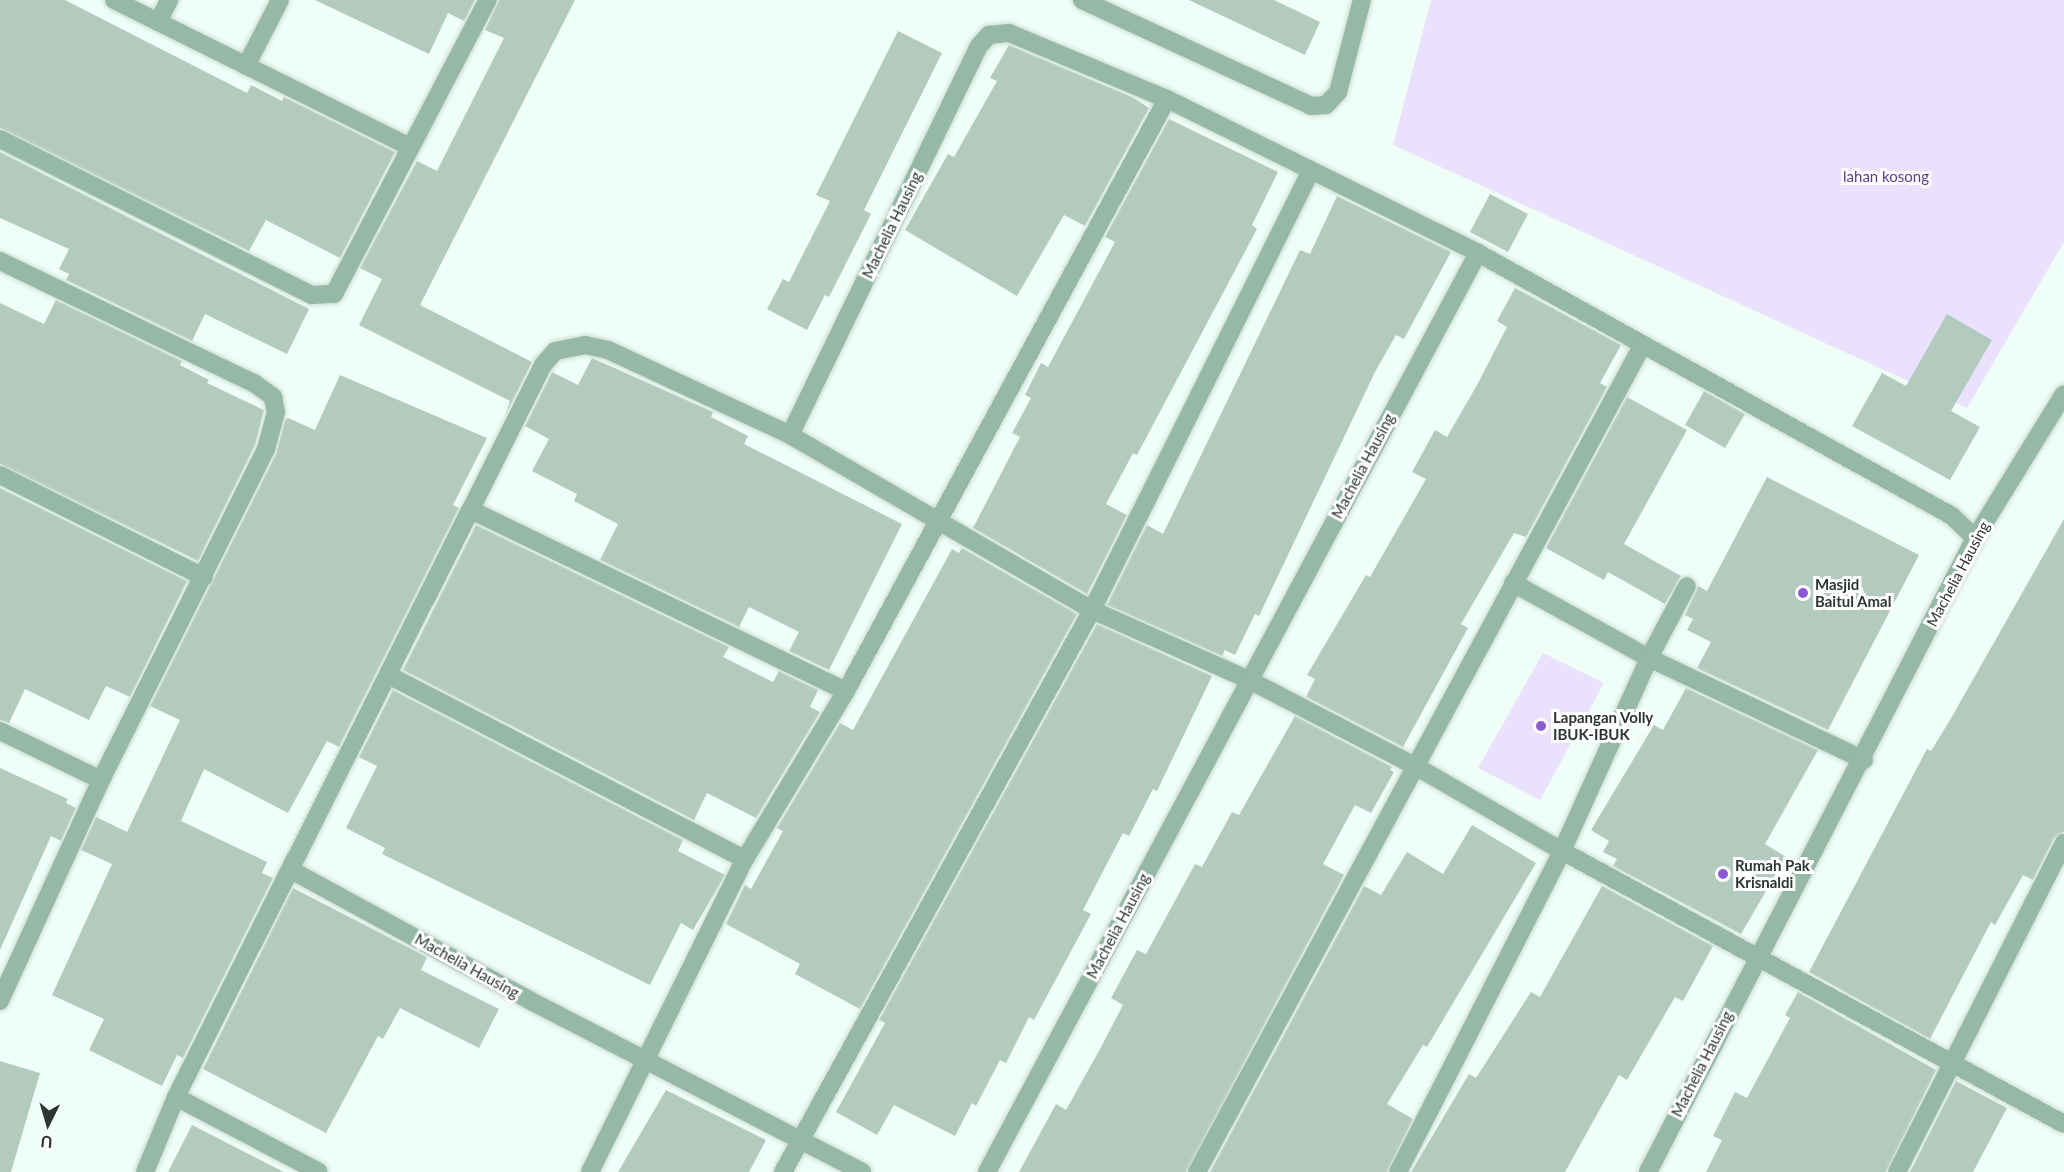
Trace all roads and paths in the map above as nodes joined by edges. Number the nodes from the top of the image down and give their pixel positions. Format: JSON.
{"nodes":[{"id":1,"x":114,"y":0,"type":"edge"},
{"id":2,"x":169,"y":0,"type":"edge"},
{"id":3,"x":280,"y":0,"type":"edge"},
{"id":4,"x":488,"y":0,"type":"edge"},
{"id":5,"x":1082,"y":0,"type":"edge"},
{"id":6,"x":1362,"y":0,"type":"edge"},
{"id":7,"x":158,"y":22,"type":"junction"},
{"id":8,"x":246,"y":66,"type":"junction"},
{"id":9,"x":1167,"y":99,"type":"junction"},
{"id":10,"x":0,"y":139,"type":"edge"},
{"id":11,"x":410,"y":147,"type":"junction"},
{"id":12,"x":1311,"y":171,"type":"junction"},
{"id":13,"x":1478,"y":253,"type":"junction"},
{"id":14,"x":0,"y":261,"type":"edge"},
{"id":15,"x":1643,"y":344,"type":"junction"},
{"id":16,"x":2064,"y":394,"type":"edge"},
{"id":17,"x":790,"y":435,"type":"junction"},
{"id":18,"x":0,"y":475,"type":"edge"},
{"id":19,"x":471,"y":510,"type":"junction"},
{"id":20,"x":939,"y":521,"type":"junction"},
{"id":21,"x":1975,"y":538,"type":"junction"},
{"id":22,"x":204,"y":577,"type":"junction"},
{"id":23,"x":1513,"y":583,"type":"junction"},
{"id":24,"x":1688,"y":586,"type":"dead end"},
{"id":25,"x":1092,"y":610,"type":"junction"},
{"id":26,"x":1649,"y":658,"type":"junction"},
{"id":27,"x":390,"y":676,"type":"junction"},
{"id":28,"x":1249,"y":680,"type":"junction"},
{"id":29,"x":846,"y":690,"type":"junction"},
{"id":30,"x":0,"y":731,"type":"edge"},
{"id":31,"x":1864,"y":760,"type":"junction"},
{"id":32,"x":1417,"y":767,"type":"junction"},
{"id":33,"x":101,"y":780,"type":"junction"},
{"id":34,"x":2064,"y":843,"type":"edge"},
{"id":35,"x":1562,"y":851,"type":"junction"},
{"id":36,"x":745,"y":859,"type":"junction"},
{"id":37,"x":291,"y":870,"type":"junction"},
{"id":38,"x":1757,"y":957,"type":"junction"},
{"id":39,"x":0,"y":1001,"type":"edge"},
{"id":40,"x":645,"y":1060,"type":"junction"},
{"id":41,"x":1955,"y":1062,"type":"junction"},
{"id":42,"x":176,"y":1097,"type":"junction"},
{"id":43,"x":2064,"y":1124,"type":"edge"},
{"id":44,"x":800,"y":1140,"type":"junction"},
{"id":45,"x":145,"y":1172,"type":"edge"},
{"id":46,"x":319,"y":1172,"type":"edge"},
{"id":47,"x":590,"y":1172,"type":"edge"},
{"id":48,"x":783,"y":1172,"type":"edge"},
{"id":49,"x":862,"y":1172,"type":"edge"},
{"id":50,"x":987,"y":1172,"type":"edge"},
{"id":51,"x":1197,"y":1172,"type":"edge"},
{"id":52,"x":1398,"y":1172,"type":"edge"},
{"id":53,"x":1648,"y":1172,"type":"edge"},
{"id":54,"x":1897,"y":1172,"type":"edge"}],
"edges":[{"from":1,"to":7,"type":"street"},
{"from":2,"to":7,"type":"street"},
{"from":3,"to":8,"type":"street"},
{"from":4,"to":11,"type":"street"},
{"from":5,"to":6,"type":"street"},
{"from":7,"to":8,"type":"street"},
{"from":8,"to":11,"type":"street"},
{"from":9,"to":12,"type":"street"},
{"from":9,"to":17,"type":"street","name":"Machelia Hausing"},
{"from":9,"to":20,"type":"street"},
{"from":10,"to":11,"type":"street"},
{"from":12,"to":13,"type":"street"},
{"from":12,"to":25,"type":"street"},
{"from":13,"to":15,"type":"street"},
{"from":13,"to":28,"type":"street","name":"Machelia Hausing"},
{"from":14,"to":22,"type":"street"},
{"from":15,"to":21,"type":"street"},
{"from":15,"to":23,"type":"street"},
{"from":16,"to":21,"type":"street","name":"Machelia Hausing"},
{"from":17,"to":19,"type":"street"},
{"from":17,"to":20,"type":"street"},
{"from":18,"to":22,"type":"street"},
{"from":19,"to":27,"type":"street"},
{"from":19,"to":29,"type":"street"},
{"from":20,"to":25,"type":"street"},
{"from":20,"to":29,"type":"street"},
{"from":21,"to":31,"type":"street","name":"Machelia Hausing"},
{"from":22,"to":33,"type":"street"},
{"from":23,"to":26,"type":"street"},
{"from":23,"to":32,"type":"street"},
{"from":24,"to":26,"type":"street"},
{"from":25,"to":28,"type":"street"},
{"from":25,"to":44,"type":"street"},
{"from":26,"to":31,"type":"street"},
{"from":26,"to":35,"type":"street"},
{"from":27,"to":36,"type":"street"},
{"from":27,"to":37,"type":"street"},
{"from":28,"to":32,"type":"street"},
{"from":28,"to":50,"type":"street","name":"Machelia Hausing"},
{"from":29,"to":36,"type":"street"},
{"from":30,"to":33,"type":"street"},
{"from":31,"to":38,"type":"street","name":"Machelia Hausing"},
{"from":32,"to":35,"type":"street"},
{"from":32,"to":51,"type":"street"},
{"from":33,"to":39,"type":"street"},
{"from":34,"to":41,"type":"street"},
{"from":35,"to":38,"type":"street"},
{"from":35,"to":52,"type":"street"},
{"from":36,"to":40,"type":"street"},
{"from":37,"to":40,"type":"street","name":"Machelia Hausing"},
{"from":37,"to":42,"type":"street"},
{"from":38,"to":41,"type":"street"},
{"from":38,"to":53,"type":"street","name":"Machelia Hausing"},
{"from":40,"to":44,"type":"street","name":"Machelia Hausing"},
{"from":40,"to":47,"type":"street"},
{"from":41,"to":43,"type":"street"},
{"from":41,"to":54,"type":"street"},
{"from":42,"to":45,"type":"street"},
{"from":42,"to":46,"type":"street"},
{"from":44,"to":48,"type":"street"},
{"from":44,"to":49,"type":"street","name":"Machelia Hausing"}]}
